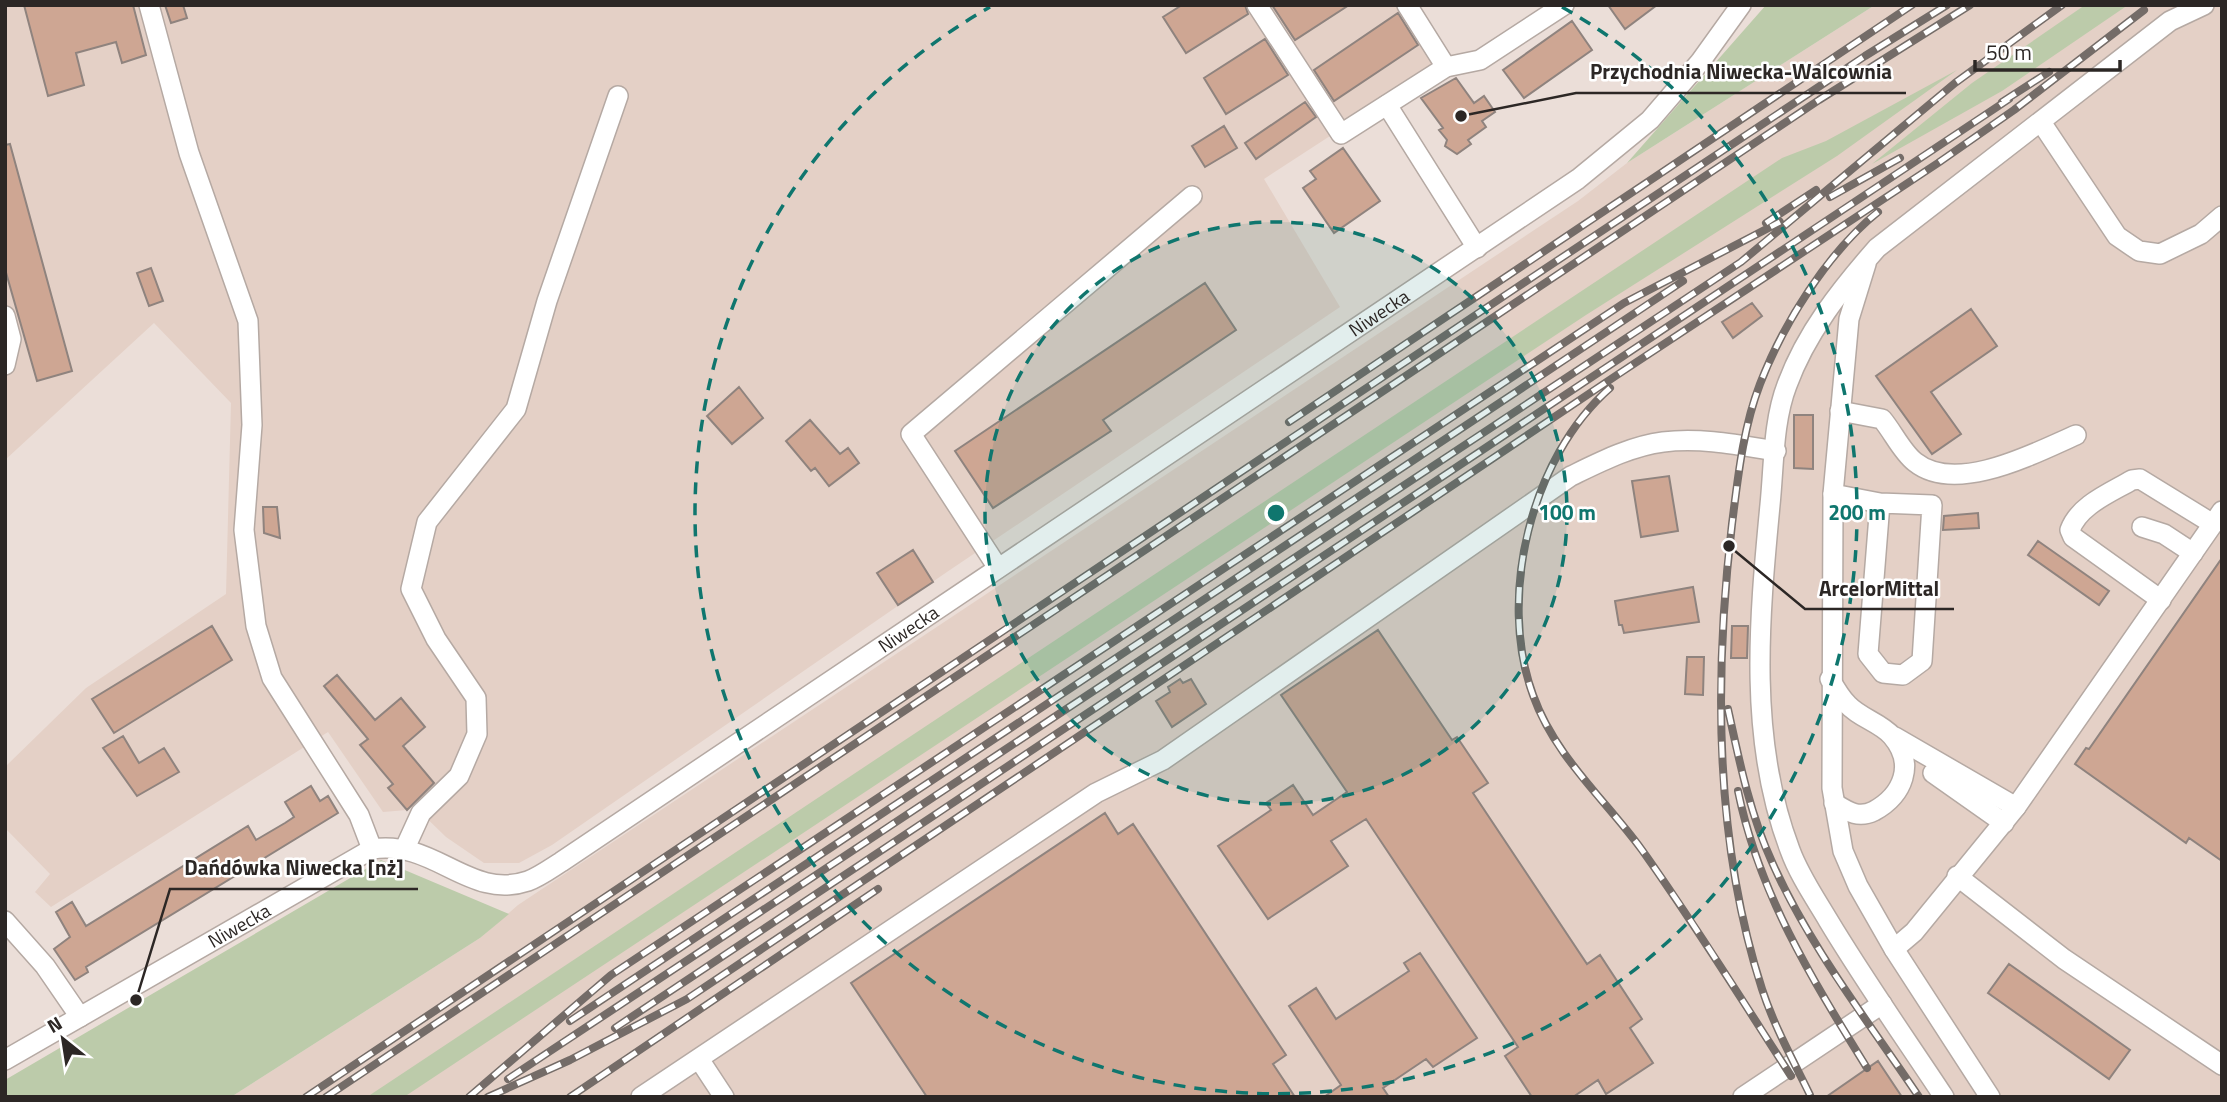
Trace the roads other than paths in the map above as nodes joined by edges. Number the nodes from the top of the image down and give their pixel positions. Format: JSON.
{"nodes":[{"id":1,"x":149,"y":5,"type":"edge"},
{"id":2,"x":1257,"y":5,"type":"edge"},
{"id":3,"x":1407,"y":5,"type":"edge"},
{"id":4,"x":1564,"y":5,"type":"edge"},
{"id":5,"x":1741,"y":5,"type":"edge"},
{"id":6,"x":2204,"y":5,"type":"edge"},
{"id":7,"x":1446,"y":67,"type":"junction"},
{"id":8,"x":618,"y":96,"type":"dead end"},
{"id":9,"x":1387,"y":105,"type":"junction"},
{"id":10,"x":2041,"y":122,"type":"junction"},
{"id":11,"x":1192,"y":196,"type":"dead end"},
{"id":12,"x":2222,"y":216,"type":"edge"},
{"id":13,"x":1477,"y":248,"type":"junction"},
{"id":14,"x":1867,"y":260,"type":"junction"},
{"id":15,"x":5,"y":316,"type":"edge"},
{"id":16,"x":5,"y":365,"type":"edge"},
{"id":17,"x":1840,"y":411,"type":"junction"},
{"id":18,"x":2076,"y":435,"type":"dead end"},
{"id":19,"x":1776,"y":451,"type":"junction"},
{"id":20,"x":1833,"y":494,"type":"junction"},
{"id":21,"x":1880,"y":503,"type":"junction"},
{"id":22,"x":2217,"y":518,"type":"edge"},
{"id":23,"x":2142,"y":527,"type":"dead end"},
{"id":24,"x":2193,"y":553,"type":"junction"},
{"id":25,"x":998,"y":568,"type":"junction"},
{"id":26,"x":2161,"y":600,"type":"junction"},
{"id":27,"x":1830,"y":679,"type":"junction"},
{"id":28,"x":1891,"y":735,"type":"junction"},
{"id":29,"x":1903,"y":753,"type":"junction"},
{"id":30,"x":1834,"y":803,"type":"junction"},
{"id":31,"x":2010,"y":815,"type":"junction"},
{"id":32,"x":405,"y":848,"type":"junction"},
{"id":33,"x":372,"y":849,"type":"junction"},
{"id":34,"x":1957,"y":876,"type":"junction"},
{"id":35,"x":5,"y":921,"type":"edge"},
{"id":36,"x":1894,"y":949,"type":"junction"},
{"id":37,"x":1882,"y":1004,"type":"junction"},
{"id":38,"x":80,"y":1017,"type":"junction"},
{"id":39,"x":699,"y":1059,"type":"junction"},
{"id":40,"x":5,"y":1060,"type":"edge"},
{"id":41,"x":2222,"y":1065,"type":"edge"},
{"id":42,"x":640,"y":1097,"type":"edge"},
{"id":43,"x":724,"y":1097,"type":"edge"},
{"id":44,"x":1743,"y":1097,"type":"edge"},
{"id":45,"x":1944,"y":1097,"type":"edge"},
{"id":46,"x":1990,"y":1097,"type":"edge"}],
"edges":[{"from":1,"to":33,"type":"street"},
{"from":2,"to":9,"type":"street"},
{"from":3,"to":7,"type":"street"},
{"from":4,"to":7,"type":"street"},
{"from":5,"to":13,"type":"street","name":"Niwecka"},
{"from":6,"to":10,"type":"street"},
{"from":7,"to":9,"type":"street"},
{"from":8,"to":32,"type":"street"},
{"from":9,"to":13,"type":"street"},
{"from":10,"to":12,"type":"street"},
{"from":10,"to":14,"type":"street"},
{"from":11,"to":25,"type":"street"},
{"from":13,"to":25,"type":"street","name":"Niwecka"},
{"from":14,"to":17,"type":"street"},
{"from":14,"to":19,"type":"street"},
{"from":15,"to":16,"type":"street"},
{"from":17,"to":18,"type":"street"},
{"from":17,"to":20,"type":"street"},
{"from":19,"to":37,"type":"street"},
{"from":19,"to":39,"type":"street"},
{"from":20,"to":21,"type":"street"},
{"from":20,"to":27,"type":"street"},
{"from":21,"to":21,"type":"street"},
{"from":22,"to":24,"type":"street"},
{"from":22,"to":26,"type":"street"},
{"from":23,"to":24,"type":"street"},
{"from":24,"to":26,"type":"street"},
{"from":25,"to":32,"type":"street","name":"Niwecka"},
{"from":26,"to":31,"type":"street"},
{"from":27,"to":28,"type":"street"},
{"from":27,"to":30,"type":"street"},
{"from":28,"to":29,"type":"street"},
{"from":28,"to":31,"type":"street"},
{"from":29,"to":30,"type":"street"},
{"from":29,"to":31,"type":"street"},
{"from":30,"to":36,"type":"street"},
{"from":31,"to":34,"type":"street"},
{"from":32,"to":33,"type":"street","name":"Niwecka"},
{"from":33,"to":38,"type":"street","name":"Niwecka"},
{"from":34,"to":36,"type":"street"},
{"from":34,"to":41,"type":"street"},
{"from":35,"to":38,"type":"street"},
{"from":36,"to":46,"type":"street"},
{"from":37,"to":44,"type":"street"},
{"from":37,"to":45,"type":"street"},
{"from":38,"to":40,"type":"street","name":"Niwecka"},
{"from":39,"to":42,"type":"street"},
{"from":39,"to":43,"type":"street"}]}
